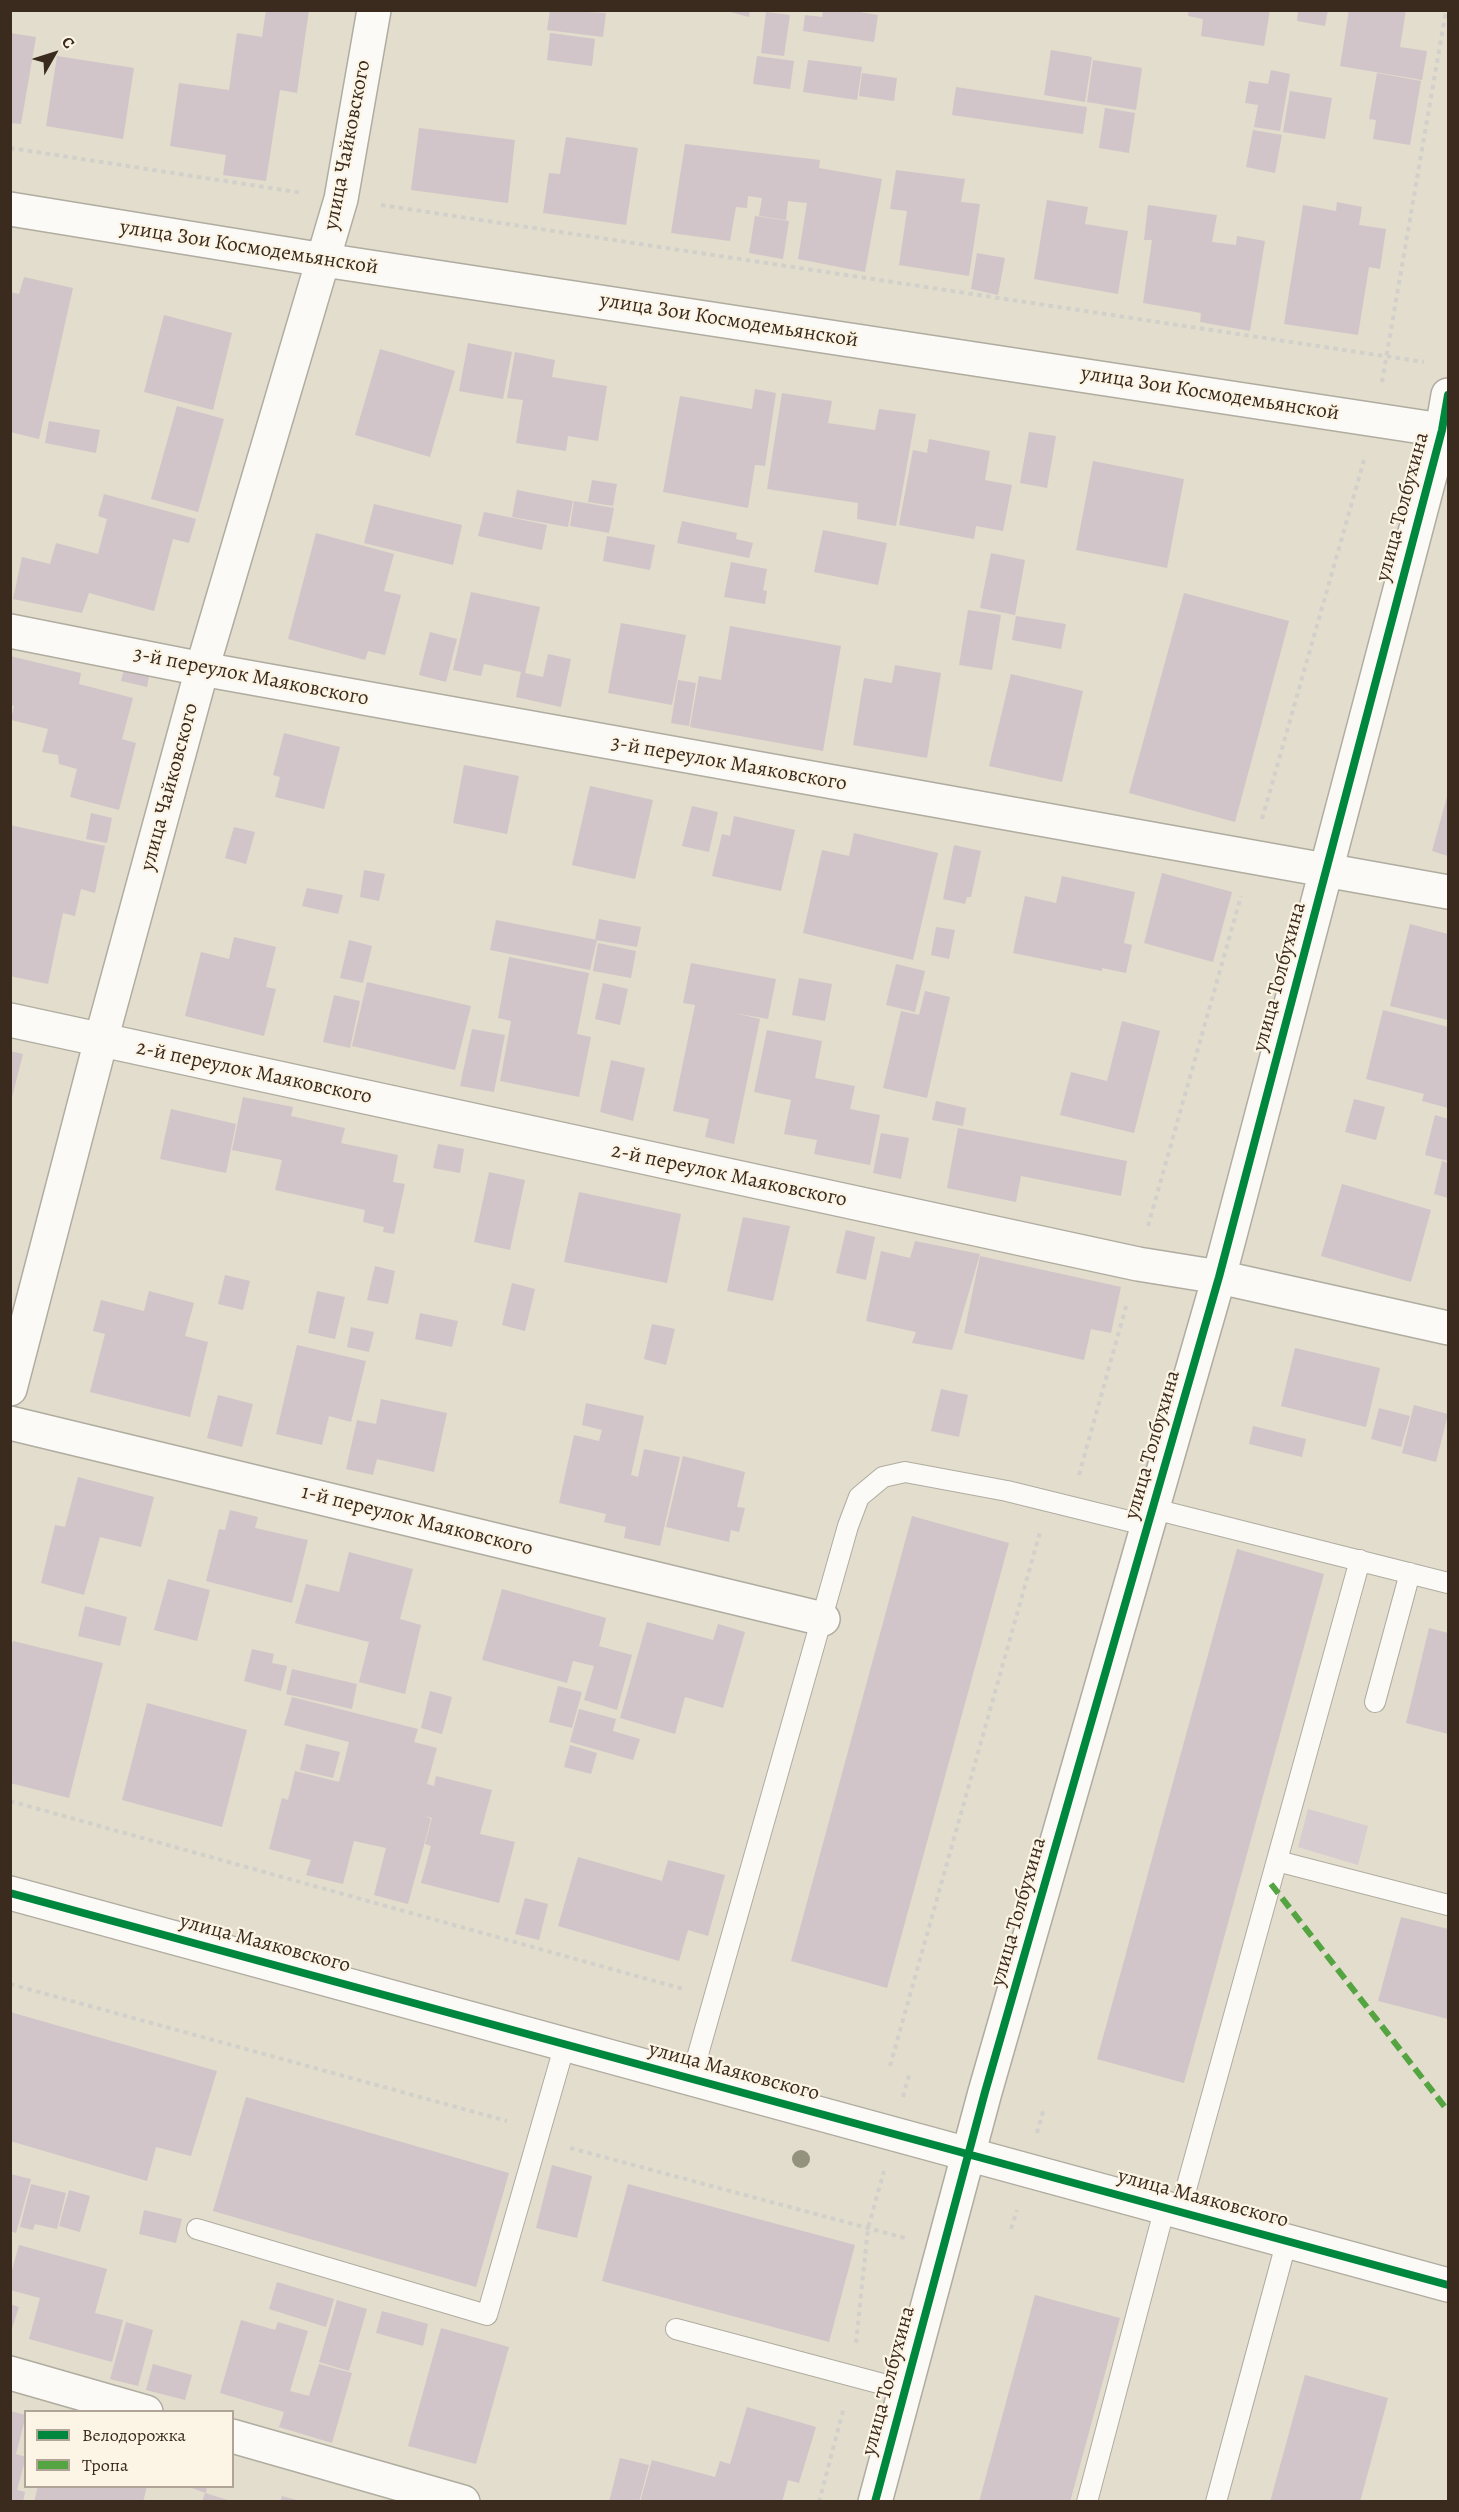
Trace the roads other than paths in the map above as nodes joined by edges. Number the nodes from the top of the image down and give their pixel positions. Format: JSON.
{"nodes":[{"id":1,"x":374,"y":10,"type":"edge"},
{"id":2,"x":10,"y":209,"type":"edge"},
{"id":3,"x":324,"y":260,"type":"junction"},
{"id":4,"x":1449,"y":395,"type":"edge"},
{"id":5,"x":1445,"y":431,"type":"edge"},
{"id":6,"x":10,"y":631,"type":"edge"},
{"id":7,"x":202,"y":669,"type":"junction"},
{"id":8,"x":1326,"y":870,"type":"junction"},
{"id":9,"x":1449,"y":892,"type":"edge"},
{"id":10,"x":10,"y":1020,"type":"edge"},
{"id":11,"x":101,"y":1040,"type":"junction"},
{"id":12,"x":1219,"y":1277,"type":"junction"},
{"id":13,"x":1449,"y":1328,"type":"edge"},
{"id":14,"x":10,"y":1389,"type":"edge"},
{"id":15,"x":10,"y":1423,"type":"edge"},
{"id":16,"x":1151,"y":1517,"type":"junction"},
{"id":17,"x":1360,"y":1560,"type":"junction"},
{"id":18,"x":1410,"y":1573,"type":"junction"},
{"id":19,"x":1449,"y":1582,"type":"edge"},
{"id":20,"x":823,"y":1619,"type":"junction"},
{"id":21,"x":1376,"y":1702,"type":"dead end"},
{"id":22,"x":1277,"y":1861,"type":"junction"},
{"id":23,"x":10,"y":1893,"type":"edge"},
{"id":24,"x":1449,"y":1905,"type":"edge"},
{"id":25,"x":565,"y":2044,"type":"junction"},
{"id":26,"x":691,"y":2079,"type":"junction"},
{"id":27,"x":969,"y":2154,"type":"junction"},
{"id":28,"x":1173,"y":2209,"type":"junction"},
{"id":29,"x":197,"y":2229,"type":"dead end"},
{"id":30,"x":1287,"y":2240,"type":"junction"},
{"id":31,"x":1449,"y":2284,"type":"edge"},
{"id":32,"x":676,"y":2329,"type":"dead end"},
{"id":33,"x":10,"y":2373,"type":"edge"},
{"id":34,"x":905,"y":2390,"type":"junction"},
{"id":35,"x":139,"y":2410,"type":"edge"},
{"id":36,"x":234,"y":2437,"type":"edge"},
{"id":37,"x":463,"y":2502,"type":"edge"},
{"id":38,"x":875,"y":2502,"type":"edge"},
{"id":39,"x":1087,"y":2502,"type":"edge"},
{"id":40,"x":1216,"y":2502,"type":"edge"}],
"edges":[{"from":1,"to":3,"type":"street","name":"улица Чайковского"},
{"from":2,"to":3,"type":"street","name":"улица Зои Космодемьянской"},
{"from":3,"to":5,"type":"street","name":"улица Зои Космодемьянской"},
{"from":3,"to":7,"type":"street","name":"улица Чайковского"},
{"from":4,"to":5,"type":"street","name":"улица Толбухина"},
{"from":5,"to":8,"type":"street","name":"улица Толбухина"},
{"from":6,"to":7,"type":"street","name":"3-й переулок Маяковского"},
{"from":7,"to":8,"type":"street","name":"3-й переулок Маяковского"},
{"from":7,"to":11,"type":"street","name":"улица Чайковского"},
{"from":8,"to":9,"type":"street","name":"3-й переулок Маяковского"},
{"from":8,"to":12,"type":"street","name":"улица Толбухина"},
{"from":10,"to":11,"type":"street","name":"2-й переулок Маяковского"},
{"from":11,"to":12,"type":"street","name":"2-й переулок Маяковского"},
{"from":11,"to":14,"type":"street","name":"улица Чайковского"},
{"from":12,"to":13,"type":"street","name":"2-й переулок Маяковского"},
{"from":12,"to":16,"type":"street","name":"улица Толбухина"},
{"from":15,"to":20,"type":"street","name":"1-й переулок Маяковского"},
{"from":16,"to":17,"type":"lane"},
{"from":16,"to":20,"type":"lane"},
{"from":16,"to":27,"type":"street","name":"улица Толбухина"},
{"from":17,"to":18,"type":"lane"},
{"from":17,"to":22,"type":"lane"},
{"from":18,"to":19,"type":"lane"},
{"from":18,"to":21,"type":"lane"},
{"from":20,"to":26,"type":"lane"},
{"from":22,"to":24,"type":"lane"},
{"from":22,"to":28,"type":"lane"},
{"from":23,"to":25,"type":"street","name":"улица Маяковского"},
{"from":25,"to":26,"type":"street","name":"улица Маяковского"},
{"from":25,"to":29,"type":"lane"},
{"from":26,"to":27,"type":"street","name":"улица Маяковского"},
{"from":27,"to":28,"type":"street","name":"улица Маяковского"},
{"from":27,"to":34,"type":"street","name":"улица Толбухина"},
{"from":28,"to":30,"type":"street","name":"улица Маяковского"},
{"from":28,"to":39,"type":"lane"},
{"from":30,"to":31,"type":"street","name":"улица Маяковского"},
{"from":30,"to":40,"type":"lane"},
{"from":32,"to":34,"type":"lane"},
{"from":33,"to":35,"type":"street"},
{"from":34,"to":38,"type":"street","name":"улица Толбухина"},
{"from":36,"to":37,"type":"street"}]}
